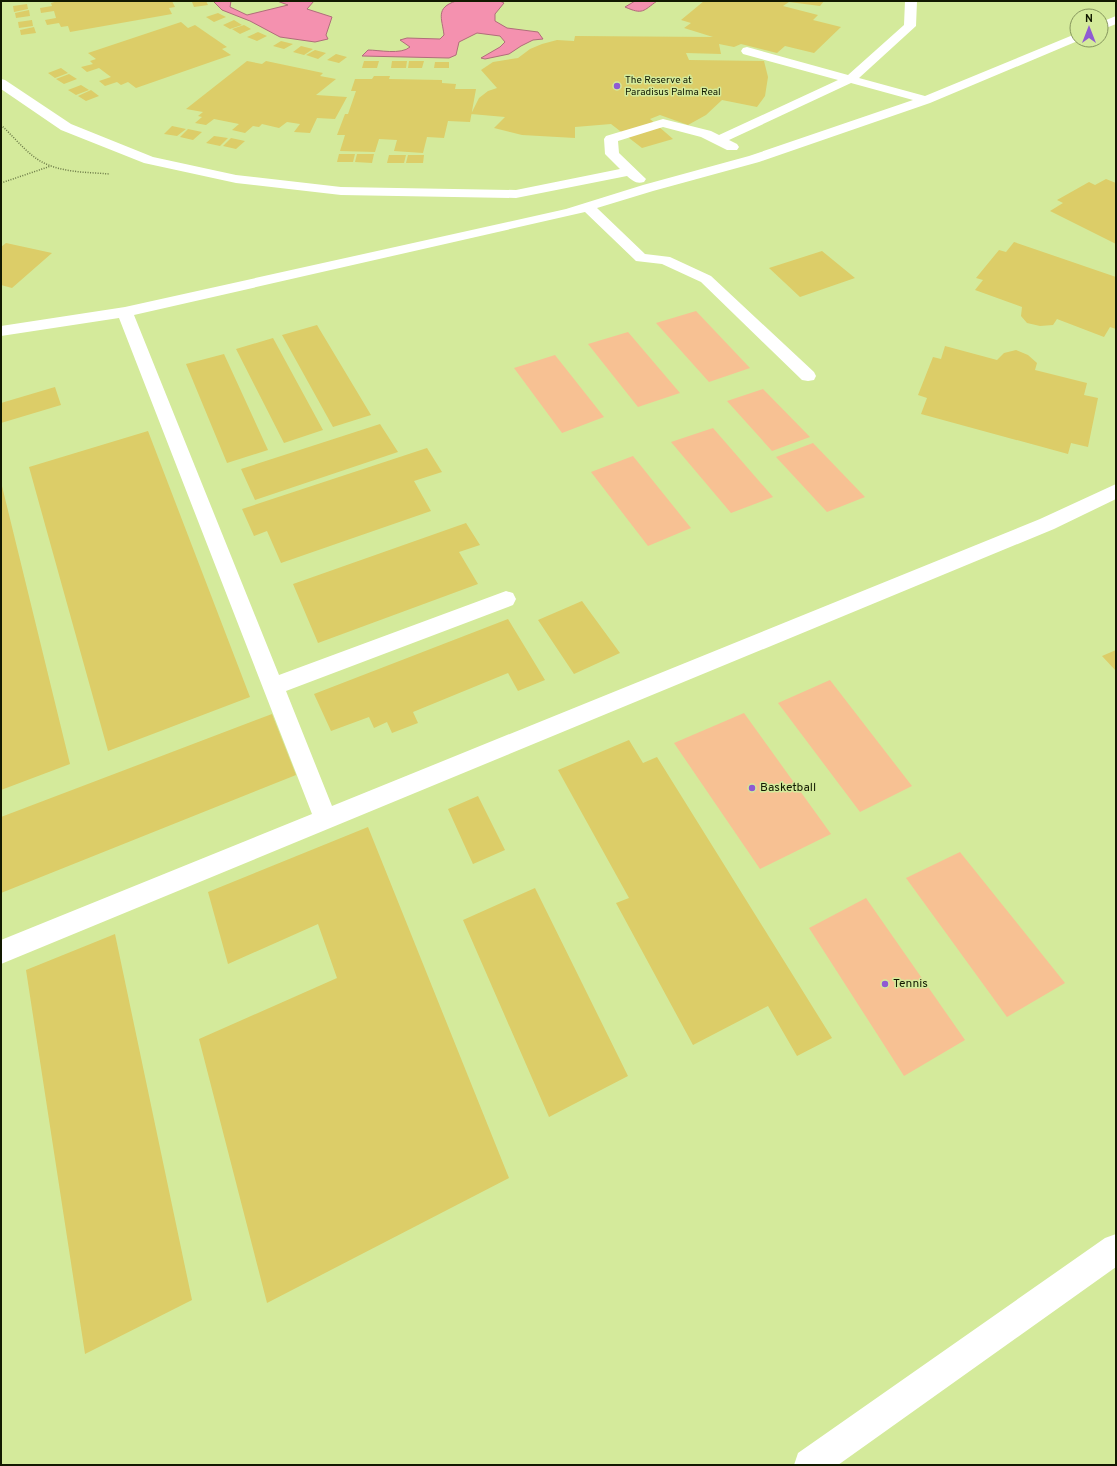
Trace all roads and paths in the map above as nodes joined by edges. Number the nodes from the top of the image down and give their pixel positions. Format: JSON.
{"nodes":[{"id":1,"x":910,"y":1,"type":"edge"},
{"id":2,"x":1069,"y":41,"type":"edge"},
{"id":3,"x":747,"y":51,"type":"dead end"},
{"id":4,"x":852,"y":78,"type":"junction"},
{"id":5,"x":1,"y":83,"type":"edge"},
{"id":6,"x":926,"y":100,"type":"junction"},
{"id":7,"x":719,"y":140,"type":"junction"},
{"id":8,"x":754,"y":159,"type":"junction"},
{"id":9,"x":51,"y":166,"type":"dead end"},
{"id":10,"x":630,"y":171,"type":"junction"},
{"id":11,"x":1,"y":183,"type":"edge"},
{"id":12,"x":648,"y":188,"type":"junction"},
{"id":13,"x":588,"y":207,"type":"junction"},
{"id":14,"x":126,"y":312,"type":"junction"},
{"id":15,"x":1,"y":331,"type":"edge"},
{"id":16,"x":808,"y":376,"type":"dead end"},
{"id":17,"x":1116,"y":491,"type":"edge"},
{"id":18,"x":506,"y":599,"type":"dead end"},
{"id":19,"x":274,"y":686,"type":"junction"},
{"id":20,"x":326,"y":818,"type":"junction"},
{"id":21,"x":1,"y":952,"type":"edge"},
{"id":22,"x":1116,"y":1249,"type":"edge"},
{"id":23,"x":810,"y":1465,"type":"edge"}],
"edges":[{"from":1,"to":4,"type":"lane"},
{"from":2,"to":6,"type":"lane"},
{"from":3,"to":4,"type":"lane"},
{"from":4,"to":6,"type":"lane"},
{"from":4,"to":7,"type":"lane"},
{"from":5,"to":10,"type":"lane"},
{"from":6,"to":8,"type":"lane"},
{"from":7,"to":8,"type":"lane"},
{"from":7,"to":10,"type":"lane"},
{"from":8,"to":12,"type":"lane"},
{"from":9,"to":11,"type":"path"},
{"from":10,"to":12,"type":"lane"},
{"from":12,"to":13,"type":"lane"},
{"from":13,"to":14,"type":"lane"},
{"from":13,"to":16,"type":"lane"},
{"from":14,"to":15,"type":"lane"},
{"from":14,"to":19,"type":"lane"},
{"from":17,"to":20,"type":"lane"},
{"from":18,"to":19,"type":"lane"},
{"from":19,"to":20,"type":"lane"},
{"from":20,"to":21,"type":"lane"},
{"from":22,"to":23,"type":"lane"}]}
